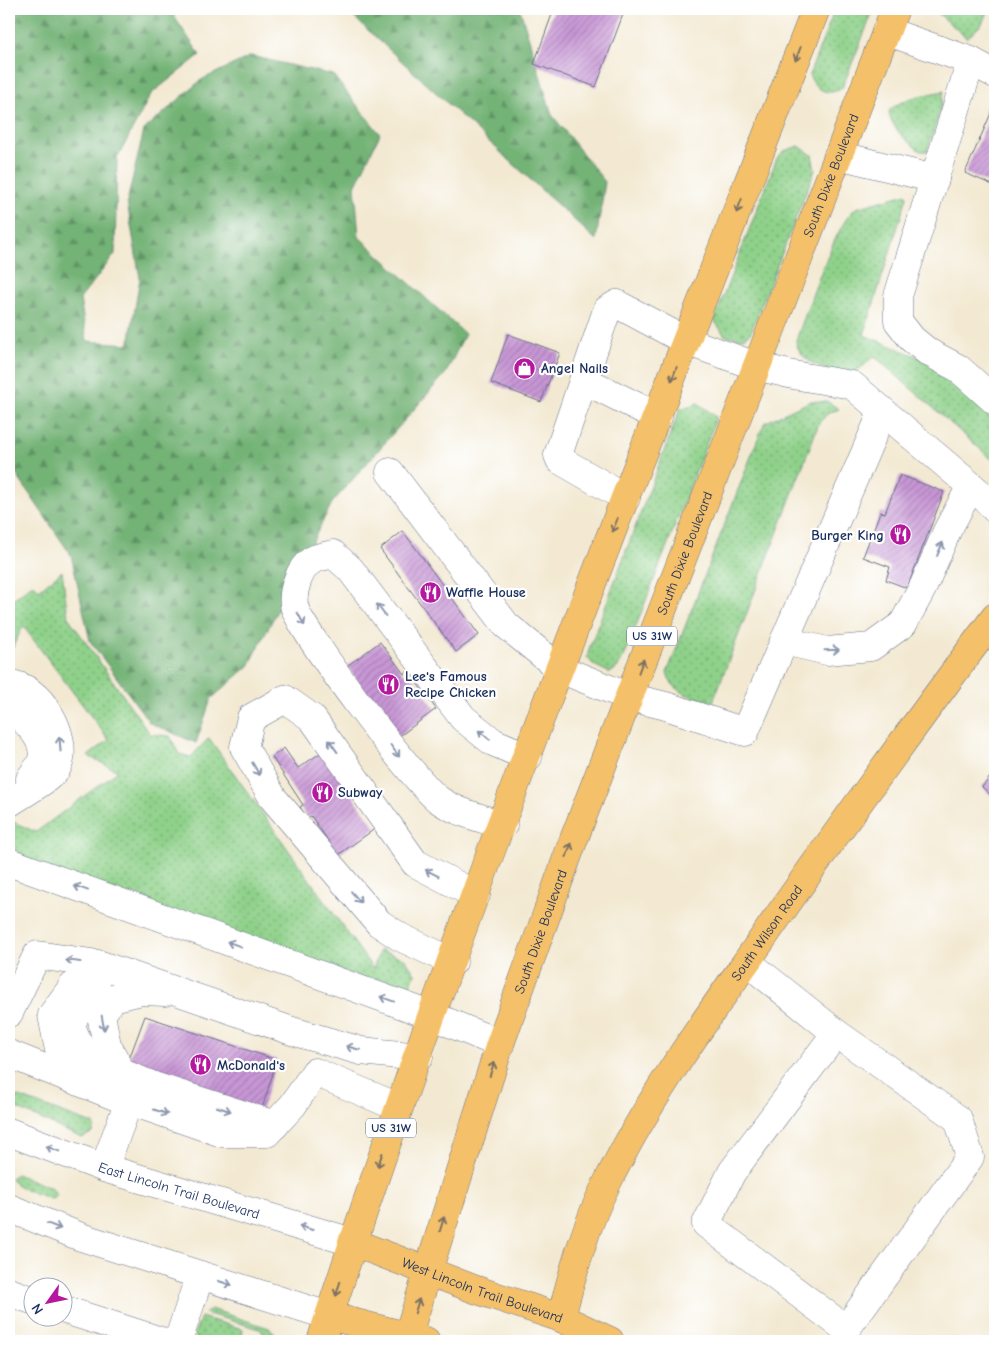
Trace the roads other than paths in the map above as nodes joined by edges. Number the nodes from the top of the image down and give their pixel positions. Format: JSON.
{"nodes":[{"id":1,"x":816,"y":9,"type":"edge"},
{"id":2,"x":891,"y":20,"type":"edge"},
{"id":3,"x":971,"y":61,"type":"junction"},
{"id":4,"x":995,"y":74,"type":"edge"},
{"id":5,"x":838,"y":155,"type":"junction"},
{"id":6,"x":935,"y":179,"type":"junction"},
{"id":7,"x":686,"y":341,"type":"junction"},
{"id":8,"x":756,"y":366,"type":"junction"},
{"id":9,"x":584,"y":380,"type":"junction"},
{"id":10,"x":995,"y":400,"type":"edge"},
{"id":11,"x":883,"y":410,"type":"junction"},
{"id":12,"x":658,"y":417,"type":"junction"},
{"id":13,"x":390,"y":472,"type":"dead end"},
{"id":14,"x":971,"y":486,"type":"junction"},
{"id":15,"x":626,"y":498,"type":"junction"},
{"id":16,"x":995,"y":509,"type":"edge"},
{"id":17,"x":995,"y":617,"type":"edge"},
{"id":18,"x":784,"y":641,"type":"junction"},
{"id":19,"x":560,"y":669,"type":"junction"},
{"id":20,"x":9,"y":684,"type":"edge"},
{"id":21,"x":629,"y":697,"type":"junction"},
{"id":22,"x":9,"y":708,"type":"edge"},
{"id":23,"x":528,"y":757,"type":"junction"},
{"id":24,"x":16,"y":797,"type":"edge"},
{"id":25,"x":503,"y":825,"type":"junction"},
{"id":26,"x":9,"y":862,"type":"edge"},
{"id":27,"x":476,"y":895,"type":"junction"},
{"id":28,"x":453,"y":962,"type":"junction"},
{"id":29,"x":747,"y":962,"type":"junction"},
{"id":30,"x":108,"y":968,"type":"junction"},
{"id":31,"x":184,"y":993,"type":"junction"},
{"id":32,"x":9,"y":1013,"type":"edge"},
{"id":33,"x":433,"y":1016,"type":"junction"},
{"id":34,"x":836,"y":1033,"type":"junction"},
{"id":35,"x":327,"y":1040,"type":"junction"},
{"id":36,"x":500,"y":1044,"type":"junction"},
{"id":37,"x":9,"y":1054,"type":"edge"},
{"id":38,"x":419,"y":1056,"type":"junction"},
{"id":39,"x":314,"y":1072,"type":"junction"},
{"id":40,"x":115,"y":1090,"type":"junction"},
{"id":41,"x":398,"y":1107,"type":"junction"},
{"id":42,"x":9,"y":1132,"type":"edge"},
{"id":43,"x":96,"y":1165,"type":"junction"},
{"id":44,"x":9,"y":1208,"type":"edge"},
{"id":45,"x":352,"y":1242,"type":"junction"},
{"id":46,"x":428,"y":1271,"type":"junction"},
{"id":47,"x":200,"y":1275,"type":"junction"},
{"id":48,"x":9,"y":1292,"type":"edge"},
{"id":49,"x":22,"y":1297,"type":"edge"},
{"id":50,"x":72,"y":1312,"type":"edge"},
{"id":51,"x":561,"y":1318,"type":"junction"},
{"id":52,"x":325,"y":1329,"type":"edge"},
{"id":53,"x":413,"y":1339,"type":"edge"},
{"id":54,"x":161,"y":1341,"type":"edge"},
{"id":55,"x":178,"y":1341,"type":"edge"},
{"id":56,"x":610,"y":1341,"type":"edge"}],
"edges":[{"from":1,"to":7,"type":"main road","number":"US 31W","one_way":true},
{"from":2,"to":3,"type":"street"},
{"from":2,"to":5,"type":"main road","name":"South Dixie Boulevard","number":"US 31W"},
{"from":3,"to":4,"type":"street"},
{"from":3,"to":6,"type":"street"},
{"from":5,"to":6,"type":"street"},
{"from":5,"to":8,"type":"main road","name":"South Dixie Boulevard","number":"US 31W"},
{"from":6,"to":10,"type":"street"},
{"from":7,"to":8,"type":"street"},
{"from":7,"to":9,"type":"street"},
{"from":7,"to":12,"type":"main road","number":"US 31W","one_way":true},
{"from":8,"to":11,"type":"street"},
{"from":21,"to":8,"type":"main road","name":"South Dixie Boulevard","number":"US 31W","one_way":true},
{"from":9,"to":12,"type":"street"},
{"from":9,"to":15,"type":"street"},
{"from":11,"to":14,"type":"street"},
{"from":11,"to":18,"type":"street"},
{"from":12,"to":15,"type":"main road","number":"US 31W"},
{"from":13,"to":19,"type":"street"},
{"from":14,"to":16,"type":"street"},
{"from":18,"to":14,"type":"street","one_way":true},
{"from":15,"to":19,"type":"main road","number":"US 31W","one_way":true},
{"from":17,"to":29,"type":"main road","name":"South Wilson Road"},
{"from":18,"to":21,"type":"street"},
{"from":19,"to":21,"type":"street"},
{"from":19,"to":23,"type":"main road","number":"US 31W"},
{"from":24,"to":20,"type":"street","one_way":true},
{"from":36,"to":21,"type":"main road","name":"South Dixie Boulevard","number":"US 31W","one_way":true},
{"from":22,"to":24,"type":"street"},
{"from":23,"to":25,"type":"main road","number":"US 31W"},
{"from":23,"to":25,"type":"street","one_way":true},
{"from":25,"to":27,"type":"main road","number":"US 31W"},
{"from":33,"to":26,"type":"street","one_way":true},
{"from":27,"to":28,"type":"main road","number":"US 31W"},
{"from":27,"to":28,"type":"street","one_way":true},
{"from":28,"to":33,"type":"main road","number":"US 31W"},
{"from":29,"to":34,"type":"street"},
{"from":29,"to":51,"type":"main road","name":"South Wilson Road"},
{"from":30,"to":31,"type":"street"},
{"from":30,"to":32,"type":"street","one_way":true},
{"from":30,"to":40,"type":"street"},
{"from":31,"to":35,"type":"street"},
{"from":31,"to":40,"type":"street","one_way":true},
{"from":33,"to":36,"type":"street"},
{"from":33,"to":38,"type":"main road","number":"US 31W"},
{"from":34,"to":34,"type":"street"},
{"from":38,"to":35,"type":"street","one_way":true},
{"from":35,"to":39,"type":"street"},
{"from":46,"to":36,"type":"main road","name":"South Dixie Boulevard","number":"US 31W","one_way":true},
{"from":37,"to":40,"type":"street"},
{"from":38,"to":41,"type":"main road","number":"US 31W"},
{"from":40,"to":39,"type":"street","one_way":true},
{"from":39,"to":41,"type":"street"},
{"from":40,"to":43,"type":"street"},
{"from":41,"to":45,"type":"main road","number":"US 31W","one_way":true},
{"from":43,"to":42,"type":"street","name":"East Lincoln Trail Boulevard","one_way":true},
{"from":45,"to":43,"type":"street","name":"East Lincoln Trail Boulevard","one_way":true},
{"from":44,"to":47,"type":"street","one_way":true},
{"from":45,"to":46,"type":"main road","name":"West Lincoln Trail Boulevard"},
{"from":45,"to":52,"type":"main road","number":"US 31W","one_way":true},
{"from":46,"to":51,"type":"main road","name":"West Lincoln Trail Boulevard"},
{"from":53,"to":46,"type":"main road","number":"US 31W","one_way":true},
{"from":47,"to":52,"type":"street","one_way":true},
{"from":47,"to":55,"type":"street"},
{"from":48,"to":49,"type":"street"},
{"from":50,"to":54,"type":"street"},
{"from":51,"to":56,"type":"main road","name":"West Lincoln Trail Boulevard"},
{"from":52,"to":53,"type":"main road"}]}
